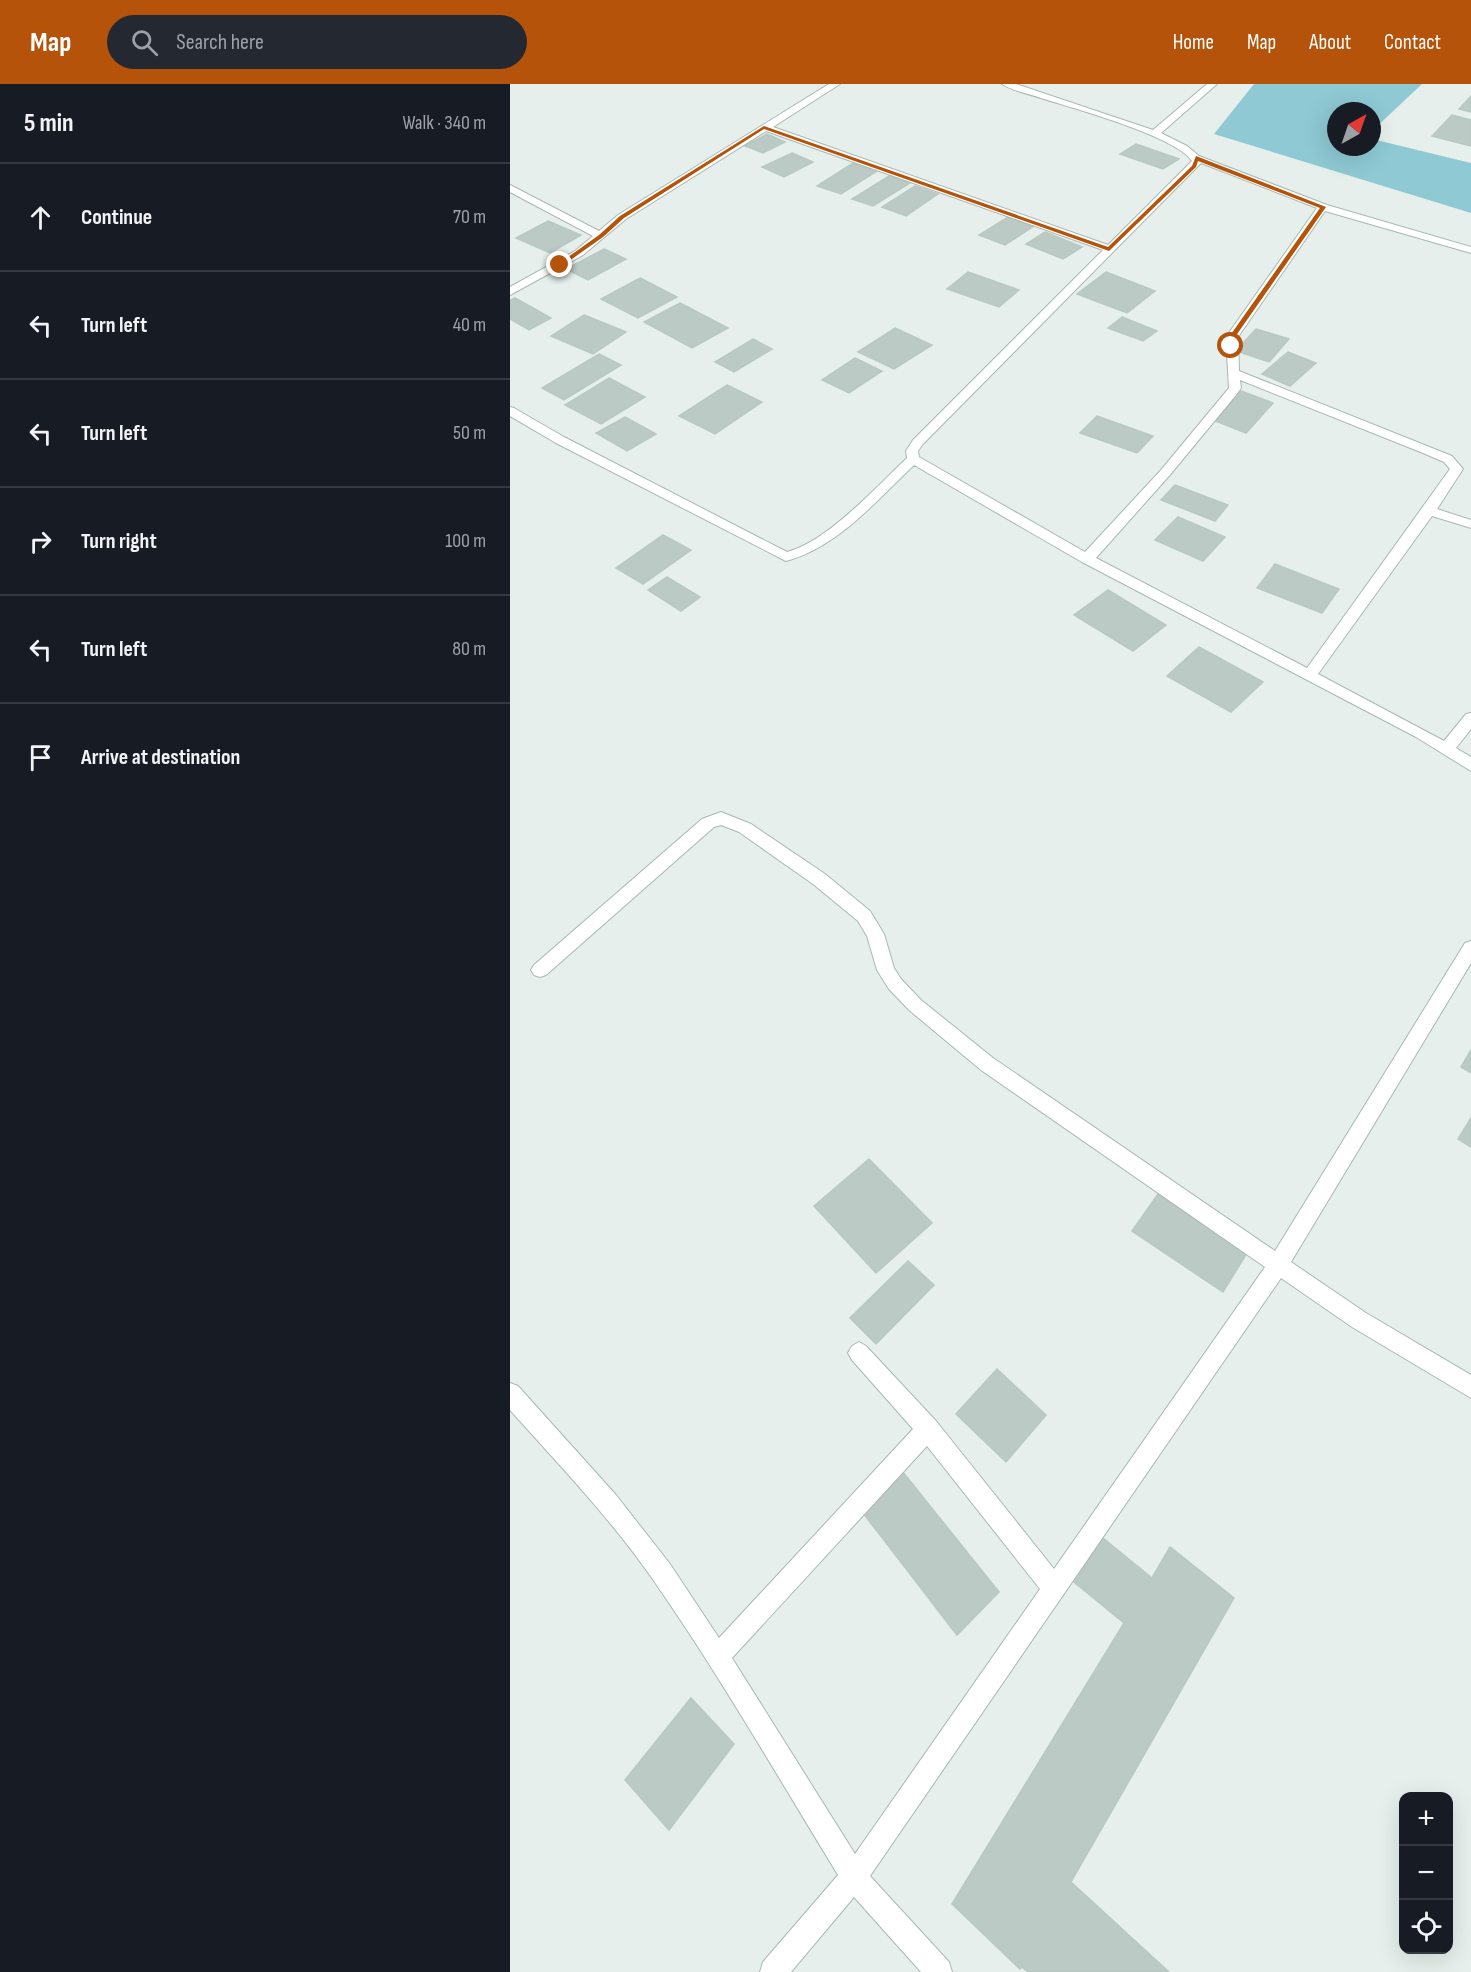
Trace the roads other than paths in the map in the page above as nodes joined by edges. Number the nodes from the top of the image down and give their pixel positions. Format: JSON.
{"nodes":[{"id":1,"x":835,"y":84,"type":"edge"},
{"id":2,"x":1007,"y":84,"type":"edge"},
{"id":3,"x":1212,"y":84,"type":"edge"},
{"id":4,"x":764,"y":127,"type":"junction"},
{"id":5,"x":1155,"y":133,"type":"junction"},
{"id":6,"x":1196,"y":158,"type":"junction"},
{"id":7,"x":510,"y":188,"type":"edge"},
{"id":8,"x":1323,"y":207,"type":"junction"},
{"id":9,"x":601,"y":236,"type":"junction"},
{"id":10,"x":1109,"y":249,"type":"junction"},
{"id":11,"x":1471,"y":250,"type":"edge"},
{"id":12,"x":510,"y":292,"type":"edge"},
{"id":13,"x":1233,"y":373,"type":"junction"},
{"id":14,"x":510,"y":411,"type":"edge"},
{"id":15,"x":913,"y":459,"type":"junction"},
{"id":16,"x":1430,"y":511,"type":"junction"},
{"id":17,"x":1471,"y":524,"type":"edge"},
{"id":18,"x":1087,"y":559,"type":"junction"},
{"id":19,"x":1309,"y":676,"type":"junction"},
{"id":20,"x":1471,"y":718,"type":"edge"},
{"id":21,"x":1447,"y":748,"type":"junction"},
{"id":22,"x":1471,"y":765,"type":"edge"},
{"id":23,"x":1471,"y":948,"type":"edge"},
{"id":24,"x":540,"y":970,"type":"dead end"},
{"id":25,"x":1278,"y":1265,"type":"junction"},
{"id":26,"x":859,"y":1353,"type":"dead end"},
{"id":27,"x":1471,"y":1387,"type":"edge"},
{"id":28,"x":510,"y":1394,"type":"edge"},
{"id":29,"x":928,"y":1429,"type":"junction"},
{"id":30,"x":1053,"y":1587,"type":"junction"},
{"id":31,"x":717,"y":1657,"type":"junction"},
{"id":32,"x":854,"y":1877,"type":"junction"},
{"id":33,"x":773,"y":1972,"type":"edge"},
{"id":34,"x":939,"y":1972,"type":"edge"}],
"edges":[{"from":1,"to":4,"type":"street"},
{"from":2,"to":5,"type":"street"},
{"from":3,"to":5,"type":"street"},
{"from":4,"to":9,"type":"street"},
{"from":4,"to":10,"type":"street"},
{"from":5,"to":6,"type":"street"},
{"from":6,"to":8,"type":"street"},
{"from":6,"to":10,"type":"street"},
{"from":7,"to":9,"type":"street"},
{"from":8,"to":11,"type":"street"},
{"from":8,"to":13,"type":"street"},
{"from":9,"to":12,"type":"street"},
{"from":10,"to":15,"type":"street"},
{"from":13,"to":16,"type":"street"},
{"from":13,"to":18,"type":"street"},
{"from":14,"to":15,"type":"street"},
{"from":15,"to":18,"type":"street"},
{"from":16,"to":17,"type":"street"},
{"from":16,"to":19,"type":"street"},
{"from":18,"to":19,"type":"street"},
{"from":19,"to":21,"type":"street"},
{"from":20,"to":21,"type":"street"},
{"from":21,"to":22,"type":"street"},
{"from":23,"to":25,"type":"street"},
{"from":24,"to":25,"type":"street"},
{"from":25,"to":27,"type":"street"},
{"from":25,"to":30,"type":"street"},
{"from":26,"to":29,"type":"street"},
{"from":28,"to":31,"type":"street"},
{"from":29,"to":30,"type":"street"},
{"from":29,"to":31,"type":"street"},
{"from":30,"to":32,"type":"street"},
{"from":31,"to":32,"type":"street"},
{"from":32,"to":33,"type":"street"},
{"from":32,"to":34,"type":"street"}]}
